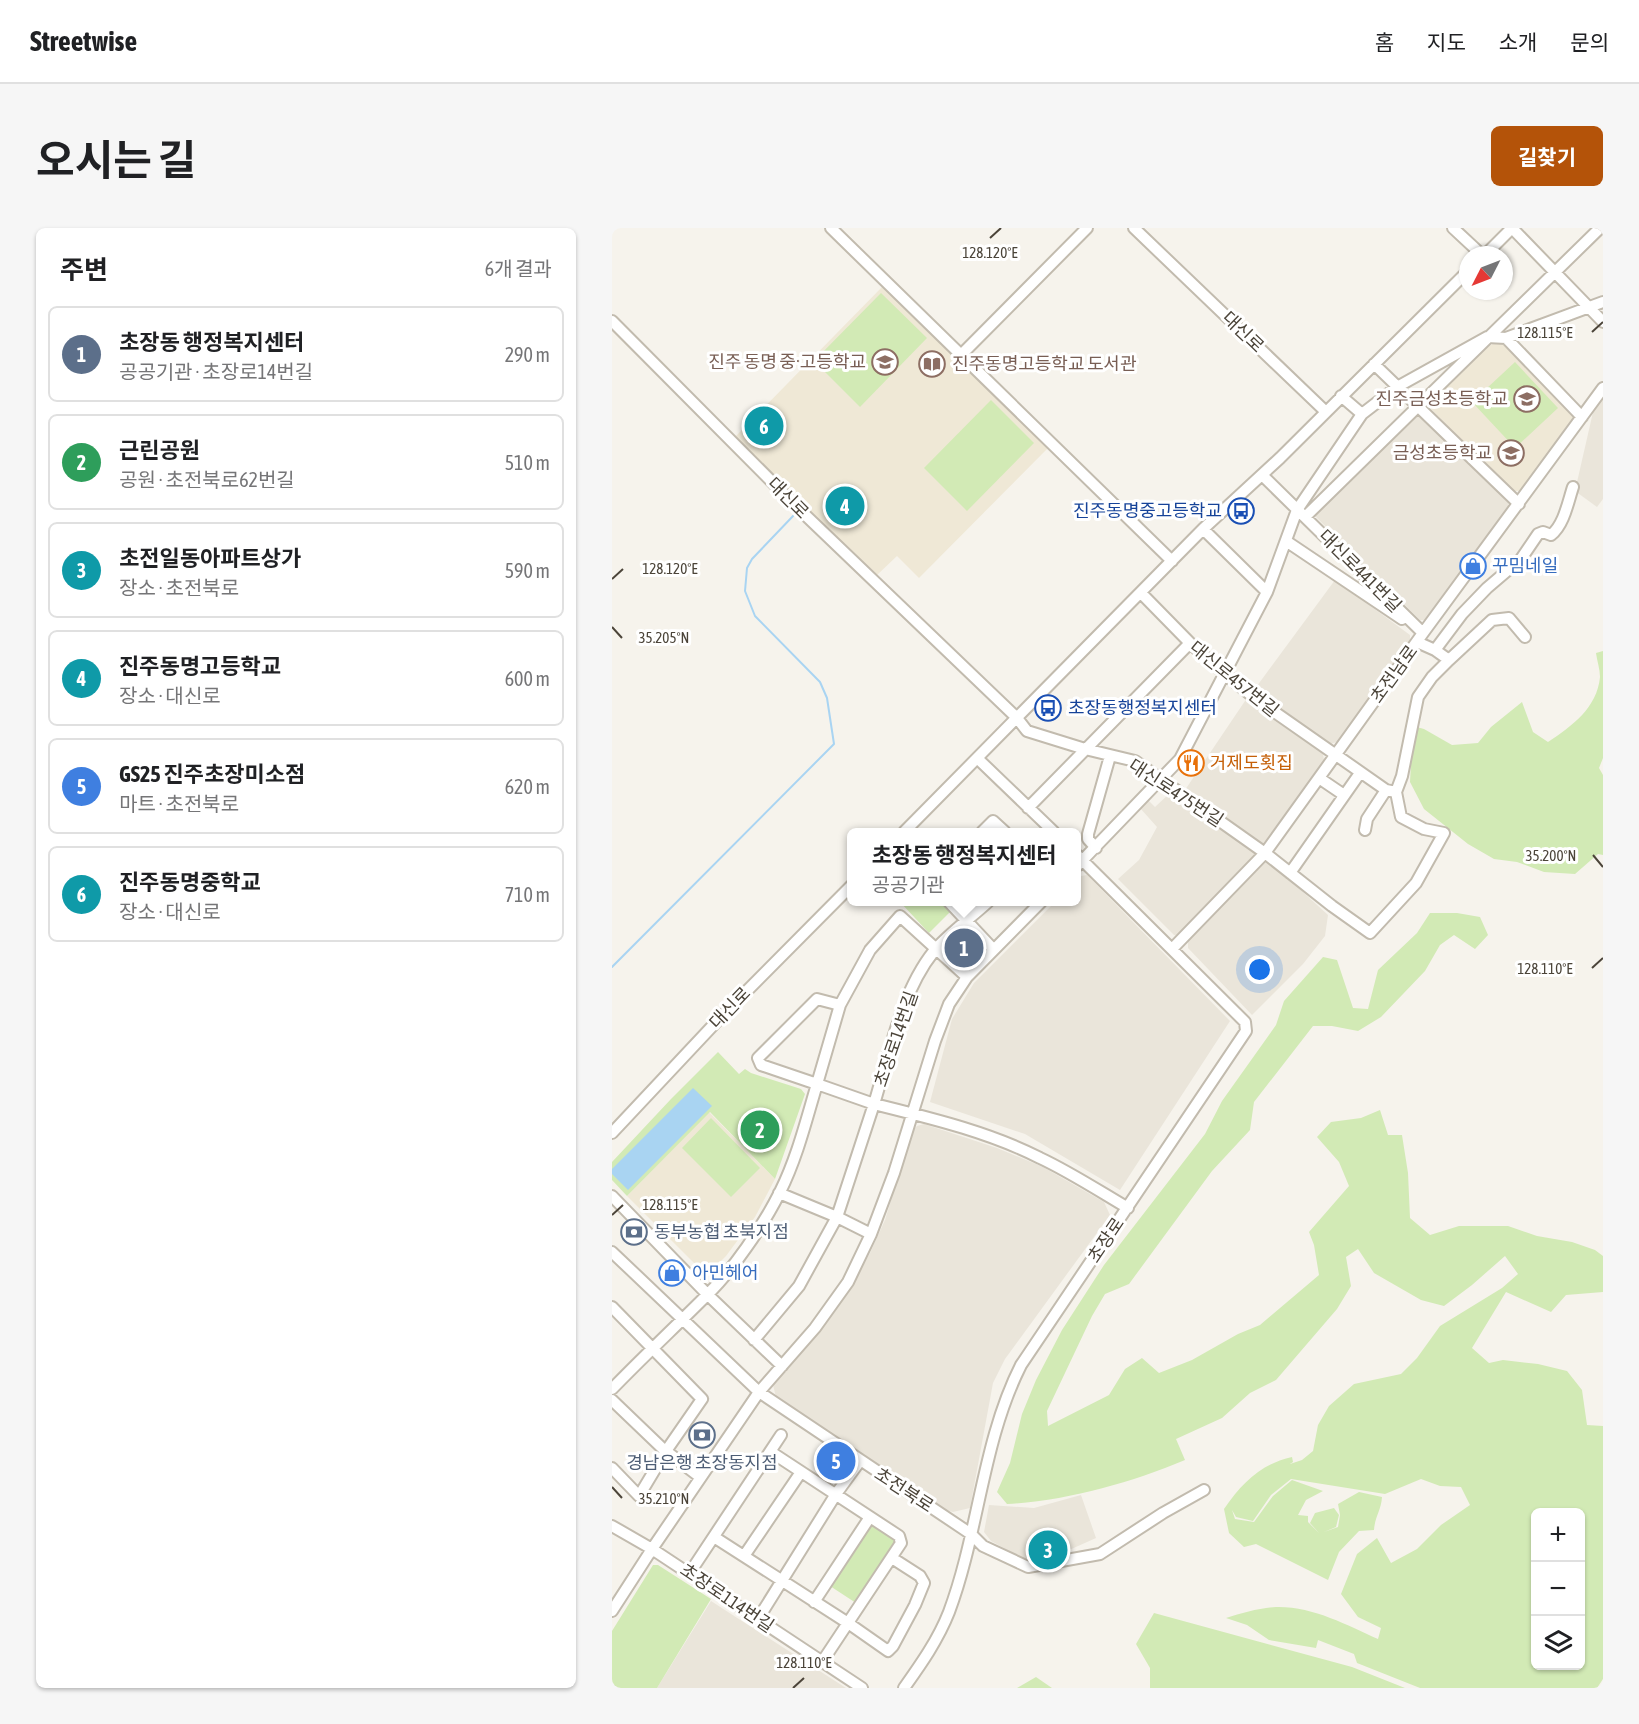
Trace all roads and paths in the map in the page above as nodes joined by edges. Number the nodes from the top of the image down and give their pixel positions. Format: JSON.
{"nodes":[{"id":1,"x":831,"y":228,"type":"edge"},
{"id":2,"x":1087,"y":228,"type":"edge"},
{"id":3,"x":1134,"y":228,"type":"edge"},
{"id":4,"x":1454,"y":228,"type":"edge"},
{"id":5,"x":1512,"y":228,"type":"edge"},
{"id":6,"x":1598,"y":228,"type":"edge"},
{"id":7,"x":1603,"y":232,"type":"edge"},
{"id":8,"x":1473,"y":246,"type":"edge"},
{"id":9,"x":1493,"y":246,"type":"edge"},
{"id":10,"x":1554,"y":272,"type":"junction"},
{"id":11,"x":1459,"y":280,"type":"edge"},
{"id":12,"x":1603,"y":302,"type":"edge"},
{"id":13,"x":1589,"y":308,"type":"junction"},
{"id":14,"x":1603,"y":322,"type":"edge"},
{"id":15,"x":614,"y":323,"type":"edge"},
{"id":16,"x":1487,"y":337,"type":"junction"},
{"id":17,"x":1506,"y":338,"type":"junction"},
{"id":18,"x":960,"y":356,"type":"junction"},
{"id":19,"x":1374,"y":364,"type":"junction"},
{"id":20,"x":1397,"y":387,"type":"junction"},
{"id":21,"x":1603,"y":388,"type":"edge"},
{"id":22,"x":1341,"y":396,"type":"junction"},
{"id":23,"x":1418,"y":405,"type":"junction"},
{"id":24,"x":1325,"y":411,"type":"junction"},
{"id":25,"x":1362,"y":414,"type":"junction"},
{"id":26,"x":1582,"y":417,"type":"junction"},
{"id":27,"x":1262,"y":475,"type":"junction"},
{"id":28,"x":1572,"y":487,"type":"dead end"},
{"id":29,"x":1519,"y":504,"type":"junction"},
{"id":30,"x":1301,"y":513,"type":"junction"},
{"id":31,"x":1203,"y":529,"type":"junction"},
{"id":32,"x":1286,"y":541,"type":"junction"},
{"id":33,"x":1172,"y":561,"type":"junction"},
{"id":34,"x":1267,"y":592,"type":"junction"},
{"id":35,"x":1141,"y":593,"type":"junction"},
{"id":36,"x":1411,"y":621,"type":"junction"},
{"id":37,"x":1420,"y":637,"type":"junction"},
{"id":38,"x":1525,"y":637,"type":"dead end"},
{"id":39,"x":1190,"y":643,"type":"junction"},
{"id":40,"x":1435,"y":650,"type":"junction"},
{"id":41,"x":1449,"y":660,"type":"junction"},
{"id":42,"x":1226,"y":675,"type":"junction"},
{"id":43,"x":1017,"y":718,"type":"junction"},
{"id":44,"x":1084,"y":749,"type":"junction"},
{"id":45,"x":1110,"y":756,"type":"junction"},
{"id":46,"x":1335,"y":756,"type":"junction"},
{"id":47,"x":978,"y":759,"type":"junction"},
{"id":48,"x":1360,"y":772,"type":"junction"},
{"id":49,"x":1319,"y":778,"type":"junction"},
{"id":50,"x":1162,"y":779,"type":"junction"},
{"id":51,"x":1391,"y":791,"type":"junction"},
{"id":52,"x":1344,"y":795,"type":"junction"},
{"id":53,"x":1028,"y":808,"type":"junction"},
{"id":54,"x":908,"y":828,"type":"edge"},
{"id":55,"x":986,"y":828,"type":"edge"},
{"id":56,"x":1001,"y":828,"type":"edge"},
{"id":57,"x":1050,"y":828,"type":"edge"},
{"id":58,"x":1365,"y":830,"type":"dead end"},
{"id":59,"x":1096,"y":848,"type":"junction"},
{"id":60,"x":1266,"y":853,"type":"junction"},
{"id":61,"x":1081,"y":859,"type":"edge"},
{"id":62,"x":1081,"y":863,"type":"edge"},
{"id":63,"x":1290,"y":873,"type":"junction"},
{"id":64,"x":847,"y":890,"type":"edge"},
{"id":65,"x":953,"y":906,"type":"edge"},
{"id":66,"x":984,"y":906,"type":"edge"},
{"id":67,"x":1037,"y":906,"type":"edge"},
{"id":68,"x":967,"y":921,"type":"junction"},
{"id":69,"x":935,"y":949,"type":"junction"},
{"id":70,"x":993,"y":949,"type":"junction"},
{"id":71,"x":1172,"y":949,"type":"junction"},
{"id":72,"x":967,"y":977,"type":"junction"},
{"id":73,"x":840,"y":1005,"type":"junction"},
{"id":74,"x":817,"y":1084,"type":"junction"},
{"id":75,"x":874,"y":1104,"type":"junction"},
{"id":76,"x":912,"y":1114,"type":"junction"},
{"id":77,"x":612,"y":1133,"type":"edge"},
{"id":78,"x":779,"y":1193,"type":"junction"},
{"id":79,"x":612,"y":1196,"type":"edge"},
{"id":80,"x":1128,"y":1208,"type":"junction"},
{"id":81,"x":837,"y":1217,"type":"junction"},
{"id":82,"x":871,"y":1234,"type":"junction"},
{"id":83,"x":612,"y":1252,"type":"edge"},
{"id":84,"x":708,"y":1295,"type":"junction"},
{"id":85,"x":612,"y":1307,"type":"edge"},
{"id":86,"x":681,"y":1318,"type":"junction"},
{"id":87,"x":754,"y":1340,"type":"junction"},
{"id":88,"x":652,"y":1347,"type":"junction"},
{"id":89,"x":782,"y":1366,"type":"junction"},
{"id":90,"x":612,"y":1389,"type":"edge"},
{"id":91,"x":759,"y":1392,"type":"junction"},
{"id":92,"x":612,"y":1401,"type":"edge"},
{"id":93,"x":781,"y":1435,"type":"dead end"},
{"id":94,"x":666,"y":1450,"type":"junction"},
{"id":95,"x":771,"y":1452,"type":"junction"},
{"id":96,"x":860,"y":1461,"type":"junction"},
{"id":97,"x":612,"y":1468,"type":"edge"},
{"id":98,"x":801,"y":1472,"type":"junction"},
{"id":99,"x":700,"y":1477,"type":"junction"},
{"id":100,"x":1204,"y":1490,"type":"dead end"},
{"id":101,"x":836,"y":1494,"type":"junction"},
{"id":102,"x":870,"y":1517,"type":"junction"},
{"id":103,"x":612,"y":1526,"type":"edge"},
{"id":104,"x":971,"y":1534,"type":"junction"},
{"id":105,"x":714,"y":1537,"type":"junction"},
{"id":106,"x":652,"y":1549,"type":"junction"},
{"id":107,"x":744,"y":1556,"type":"junction"},
{"id":108,"x":892,"y":1558,"type":"junction"},
{"id":109,"x":689,"y":1574,"type":"junction"},
{"id":110,"x":782,"y":1581,"type":"junction"},
{"id":111,"x":814,"y":1602,"type":"junction"},
{"id":112,"x":612,"y":1611,"type":"edge"},
{"id":113,"x":758,"y":1619,"type":"junction"},
{"id":114,"x":848,"y":1623,"type":"junction"},
{"id":115,"x":822,"y":1662,"type":"junction"},
{"id":116,"x":862,"y":1688,"type":"edge"},
{"id":117,"x":904,"y":1688,"type":"edge"}],
"edges":[{"from":1,"to":18,"type":"street"},
{"from":2,"to":18,"type":"street"},
{"from":3,"to":24,"type":"street","name":"대신로"},
{"from":4,"to":8,"type":"street"},
{"from":5,"to":9,"type":"street"},
{"from":5,"to":10,"type":"street"},
{"from":6,"to":7,"type":"street"},
{"from":6,"to":10,"type":"street"},
{"from":10,"to":13,"type":"street"},
{"from":10,"to":16,"type":"street"},
{"from":11,"to":19,"type":"street"},
{"from":12,"to":13,"type":"street"},
{"from":13,"to":14,"type":"street"},
{"from":13,"to":17,"type":"street"},
{"from":15,"to":43,"type":"street","name":"대신로"},
{"from":16,"to":17,"type":"street"},
{"from":16,"to":20,"type":"street"},
{"from":16,"to":23,"type":"street"},
{"from":17,"to":26,"type":"street"},
{"from":18,"to":33,"type":"street"},
{"from":19,"to":20,"type":"street"},
{"from":19,"to":22,"type":"street"},
{"from":20,"to":23,"type":"street"},
{"from":20,"to":25,"type":"street"},
{"from":21,"to":26,"type":"street","name":"초전남로"},
{"from":22,"to":24,"type":"street"},
{"from":22,"to":25,"type":"street"},
{"from":23,"to":29,"type":"street"},
{"from":23,"to":30,"type":"street"},
{"from":24,"to":27,"type":"street"},
{"from":25,"to":30,"type":"street"},
{"from":26,"to":29,"type":"street","name":"초전남로"},
{"from":27,"to":30,"type":"street","name":"대신로441번길"},
{"from":27,"to":31,"type":"street"},
{"from":28,"to":40,"type":"street"},
{"from":29,"to":37,"type":"street","name":"초전남로"},
{"from":30,"to":32,"type":"street"},
{"from":30,"to":36,"type":"street","name":"대신로441번길"},
{"from":31,"to":33,"type":"street"},
{"from":31,"to":34,"type":"street"},
{"from":32,"to":34,"type":"street"},
{"from":32,"to":36,"type":"street"},
{"from":33,"to":35,"type":"street"},
{"from":34,"to":42,"type":"street"},
{"from":35,"to":39,"type":"street","name":"대신로457번길"},
{"from":35,"to":43,"type":"street"},
{"from":36,"to":37,"type":"street","name":"대신로441번길"},
{"from":37,"to":40,"type":"street"},
{"from":37,"to":46,"type":"street","name":"초전남로"},
{"from":38,"to":41,"type":"street"},
{"from":39,"to":42,"type":"street","name":"대신로457번길"},
{"from":39,"to":44,"type":"street"},
{"from":40,"to":41,"type":"street"},
{"from":41,"to":51,"type":"street"},
{"from":42,"to":46,"type":"street","name":"대신로457번길"},
{"from":42,"to":50,"type":"street"},
{"from":43,"to":44,"type":"street","name":"대신로475번길"},
{"from":43,"to":47,"type":"street"},
{"from":44,"to":45,"type":"street","name":"대신로475번길"},
{"from":44,"to":53,"type":"street"},
{"from":45,"to":50,"type":"street","name":"대신로475번길"},
{"from":45,"to":59,"type":"street"},
{"from":46,"to":48,"type":"street","name":"대신로457번길"},
{"from":46,"to":49,"type":"street","name":"초전남로"},
{"from":47,"to":53,"type":"street"},
{"from":47,"to":54,"type":"street"},
{"from":48,"to":51,"type":"street","name":"대신로457번길"},
{"from":48,"to":52,"type":"street"},
{"from":49,"to":52,"type":"street"},
{"from":49,"to":60,"type":"street","name":"초전남로"},
{"from":50,"to":59,"type":"street"},
{"from":50,"to":60,"type":"street","name":"대신로475번길"},
{"from":51,"to":58,"type":"street"},
{"from":51,"to":63,"type":"street","name":"대신로475번길"},
{"from":52,"to":63,"type":"street"},
{"from":53,"to":57,"type":"street"},
{"from":55,"to":56,"type":"street"},
{"from":59,"to":61,"type":"street"},
{"from":60,"to":63,"type":"street","name":"대신로475번길"},
{"from":60,"to":71,"type":"street","name":"초전남로"},
{"from":62,"to":71,"type":"street","name":"초장로"},
{"from":64,"to":77,"type":"street","name":"대신로"},
{"from":65,"to":68,"type":"street"},
{"from":66,"to":68,"type":"street"},
{"from":67,"to":70,"type":"street","name":"초장로14번길"},
{"from":68,"to":69,"type":"street","name":"초장로14번길"},
{"from":68,"to":70,"type":"street"},
{"from":69,"to":72,"type":"street"},
{"from":69,"to":73,"type":"street"},
{"from":69,"to":75,"type":"street","name":"초장로14번길"},
{"from":70,"to":72,"type":"street","name":"초장로14번길"},
{"from":71,"to":80,"type":"street","name":"초장로"},
{"from":72,"to":76,"type":"street","name":"초장로14번길"},
{"from":73,"to":74,"type":"street"},
{"from":73,"to":74,"type":"street"},
{"from":74,"to":75,"type":"street"},
{"from":74,"to":78,"type":"street"},
{"from":75,"to":76,"type":"street"},
{"from":75,"to":81,"type":"street","name":"초장로14번길"},
{"from":76,"to":80,"type":"street"},
{"from":76,"to":82,"type":"street","name":"초장로14번길"},
{"from":78,"to":81,"type":"street"},
{"from":78,"to":84,"type":"street"},
{"from":79,"to":84,"type":"street"},
{"from":80,"to":104,"type":"street","name":"초장로"},
{"from":81,"to":82,"type":"street"},
{"from":81,"to":87,"type":"street","name":"초장로14번길"},
{"from":82,"to":89,"type":"street","name":"초장로14번길"},
{"from":83,"to":86,"type":"street","name":"초전북로"},
{"from":84,"to":86,"type":"street"},
{"from":84,"to":87,"type":"street"},
{"from":85,"to":88,"type":"street"},
{"from":86,"to":88,"type":"street"},
{"from":86,"to":91,"type":"street","name":"초전북로"},
{"from":87,"to":89,"type":"street"},
{"from":88,"to":90,"type":"street"},
{"from":88,"to":94,"type":"street"},
{"from":89,"to":91,"type":"street","name":"초장로14번길"},
{"from":91,"to":96,"type":"street","name":"초전북로"},
{"from":91,"to":99,"type":"street","name":"초장로14번길"},
{"from":92,"to":94,"type":"street"},
{"from":93,"to":95,"type":"street"},
{"from":94,"to":97,"type":"street"},
{"from":94,"to":99,"type":"street"},
{"from":95,"to":98,"type":"street"},
{"from":95,"to":105,"type":"street"},
{"from":96,"to":101,"type":"street"},
{"from":96,"to":104,"type":"street","name":"초전북로"},
{"from":98,"to":101,"type":"street"},
{"from":98,"to":107,"type":"street"},
{"from":99,"to":106,"type":"street","name":"초장로14번길"},
{"from":100,"to":104,"type":"street","name":"초전북로"},
{"from":101,"to":102,"type":"street"},
{"from":101,"to":110,"type":"street"},
{"from":102,"to":108,"type":"street"},
{"from":102,"to":111,"type":"street"},
{"from":103,"to":106,"type":"street","name":"초장로114번길"},
{"from":104,"to":117,"type":"street","name":"초장로"},
{"from":105,"to":107,"type":"street"},
{"from":105,"to":109,"type":"street"},
{"from":106,"to":109,"type":"street","name":"초장로114번길"},
{"from":106,"to":112,"type":"street","name":"초장로14번길"},
{"from":107,"to":110,"type":"street"},
{"from":108,"to":114,"type":"street"},
{"from":108,"to":114,"type":"street"},
{"from":109,"to":113,"type":"street","name":"초장로114번길"},
{"from":110,"to":111,"type":"street"},
{"from":110,"to":113,"type":"street"},
{"from":111,"to":114,"type":"street"},
{"from":113,"to":115,"type":"street","name":"초장로114번길"},
{"from":114,"to":115,"type":"street"},
{"from":115,"to":116,"type":"street","name":"초장로114번길"}]}
